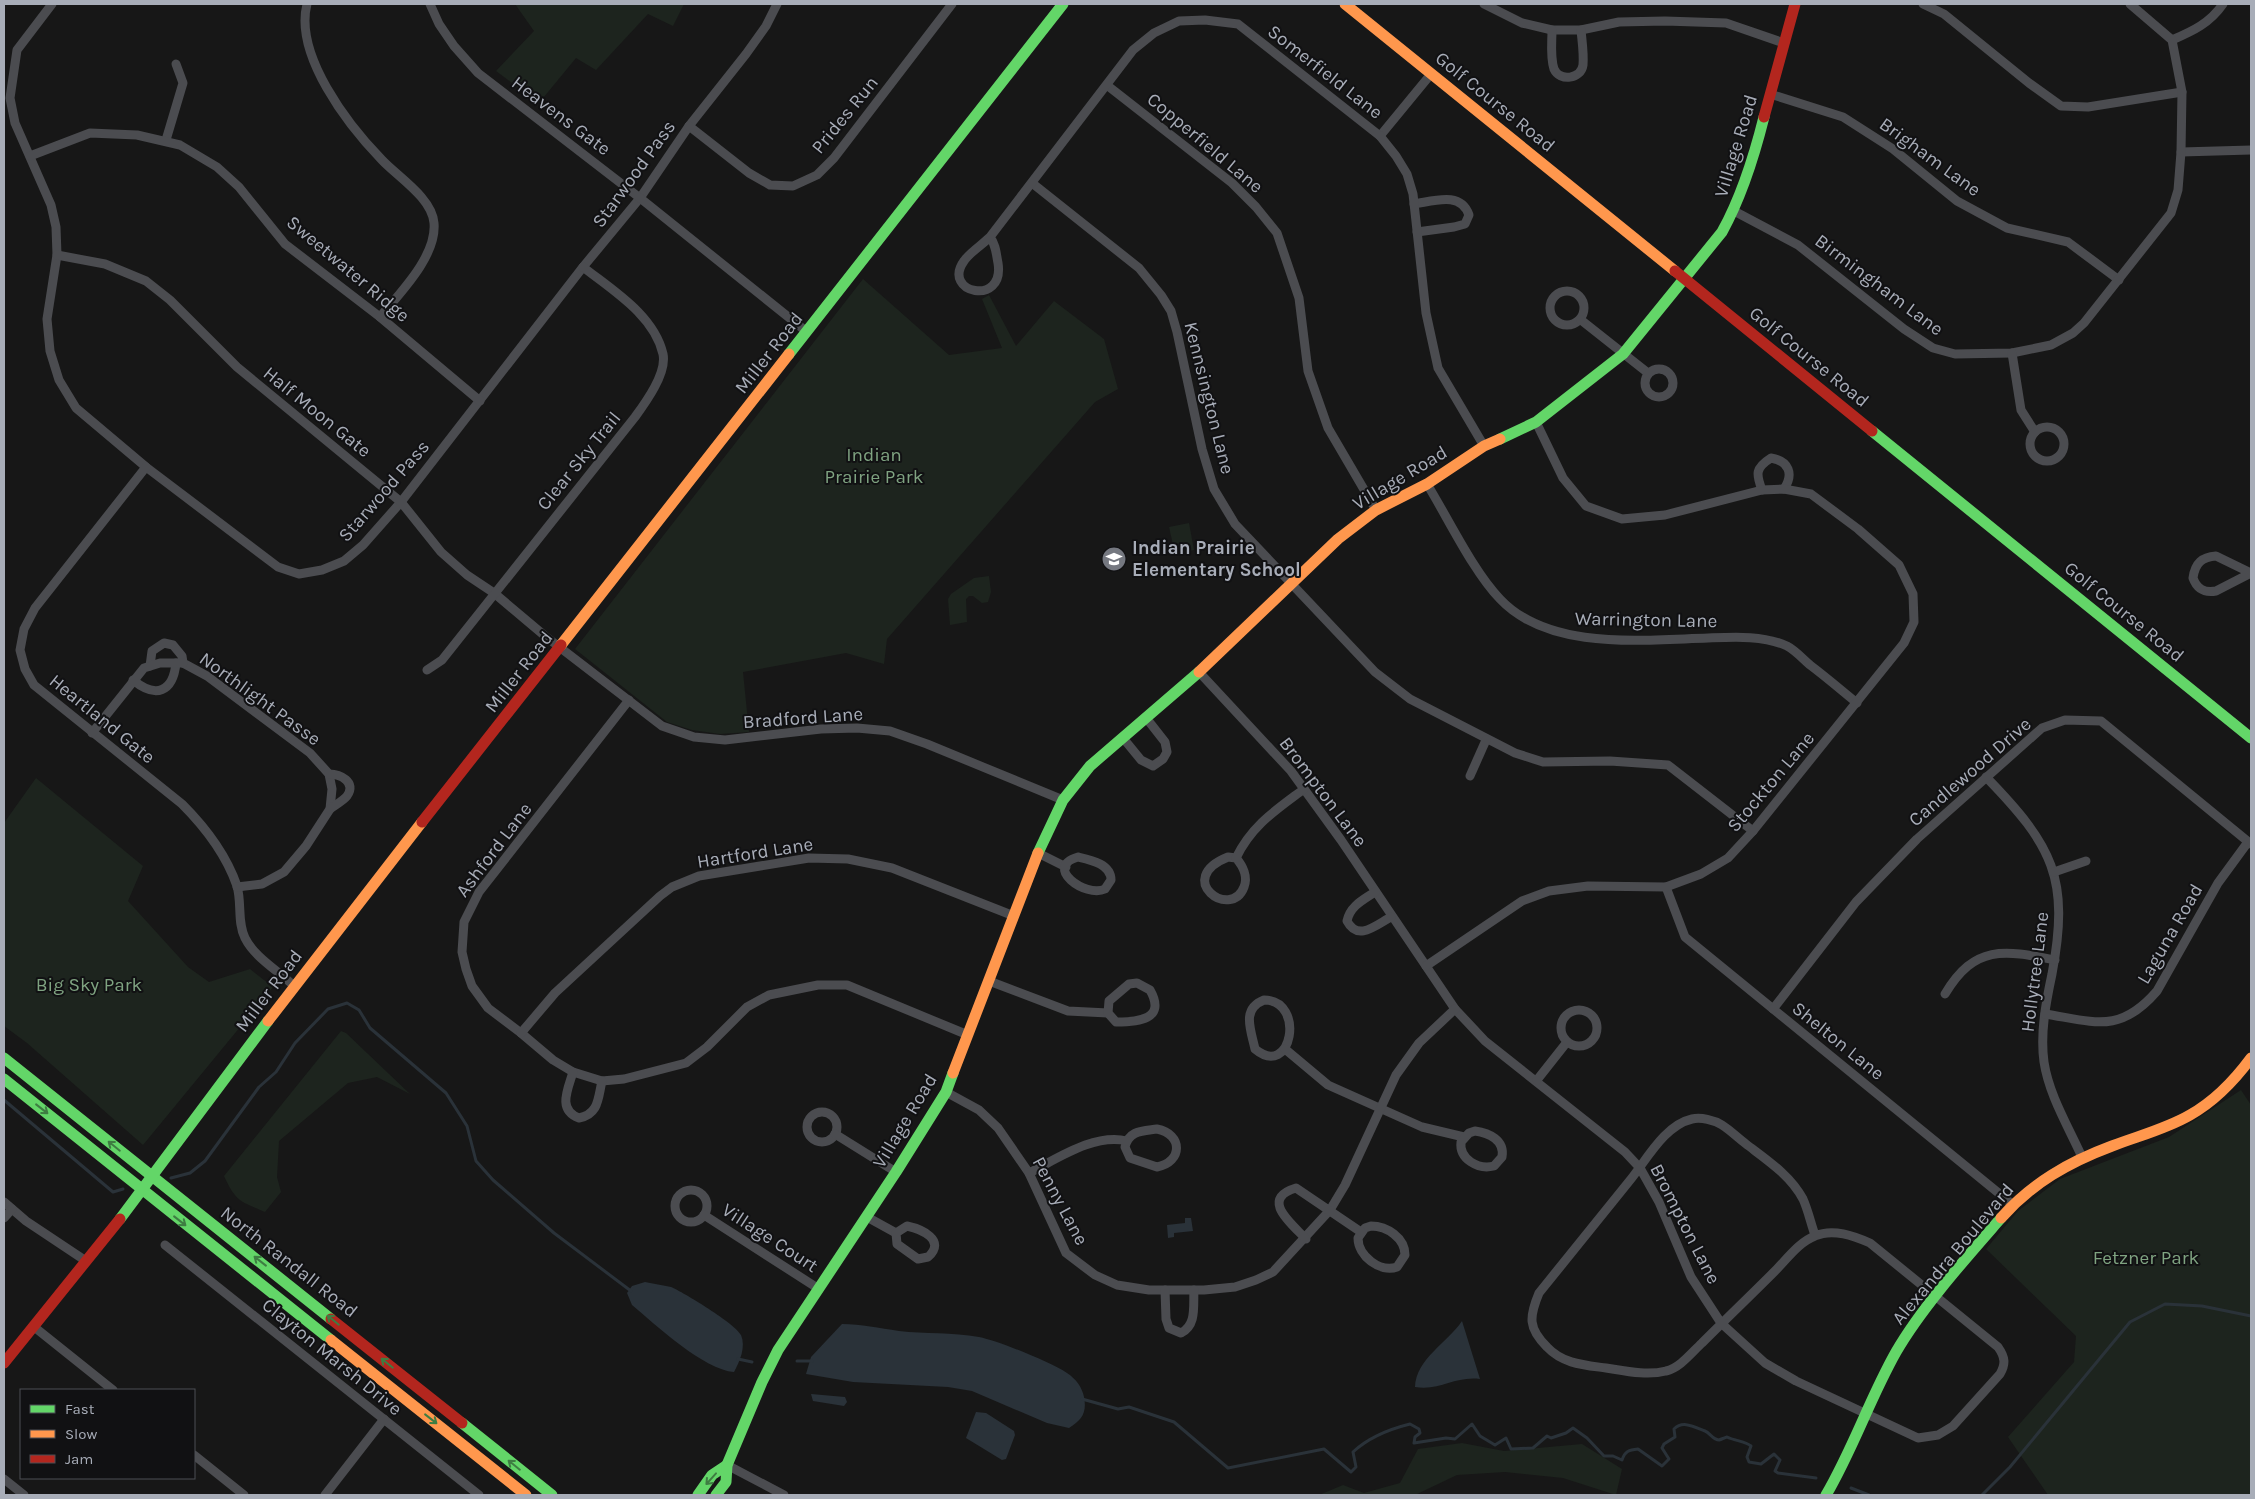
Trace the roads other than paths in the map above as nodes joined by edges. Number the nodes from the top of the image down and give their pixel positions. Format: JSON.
{"nodes":[{"id":1,"x":52,"y":4,"type":"edge"},
{"id":2,"x":307,"y":4,"type":"edge"},
{"id":3,"x":430,"y":4,"type":"edge"},
{"id":4,"x":777,"y":4,"type":"edge"},
{"id":5,"x":952,"y":4,"type":"edge"},
{"id":6,"x":1063,"y":4,"type":"edge"},
{"id":7,"x":1346,"y":4,"type":"edge"},
{"id":8,"x":1484,"y":4,"type":"edge"},
{"id":9,"x":1795,"y":4,"type":"edge"},
{"id":10,"x":1923,"y":4,"type":"edge"},
{"id":11,"x":2130,"y":4,"type":"edge"},
{"id":12,"x":2223,"y":4,"type":"edge"},
{"id":13,"x":1552,"y":30,"type":"junction"},
{"id":14,"x":1582,"y":30,"type":"junction"},
{"id":15,"x":2172,"y":40,"type":"junction"},
{"id":16,"x":1784,"y":43,"type":"junction"},
{"id":17,"x":176,"y":64,"type":"dead end"},
{"id":18,"x":1431,"y":74,"type":"junction"},
{"id":19,"x":1108,"y":86,"type":"junction"},
{"id":20,"x":2182,"y":92,"type":"junction"},
{"id":21,"x":1770,"y":94,"type":"junction"},
{"id":22,"x":689,"y":126,"type":"junction"},
{"id":23,"x":1380,"y":136,"type":"junction"},
{"id":24,"x":166,"y":140,"type":"junction"},
{"id":25,"x":2251,"y":150,"type":"edge"},
{"id":26,"x":2182,"y":152,"type":"junction"},
{"id":27,"x":30,"y":156,"type":"junction"},
{"id":28,"x":1032,"y":183,"type":"junction"},
{"id":29,"x":640,"y":198,"type":"junction"},
{"id":30,"x":1414,"y":204,"type":"junction"},
{"id":31,"x":1734,"y":211,"type":"junction"},
{"id":32,"x":1418,"y":232,"type":"junction"},
{"id":33,"x":990,"y":237,"type":"junction"},
{"id":34,"x":57,"y":255,"type":"junction"},
{"id":35,"x":583,"y":267,"type":"junction"},
{"id":36,"x":1685,"y":278,"type":"junction"},
{"id":37,"x":2119,"y":280,"type":"junction"},
{"id":38,"x":380,"y":317,"type":"junction"},
{"id":39,"x":1581,"y":320,"type":"dead end"},
{"id":40,"x":807,"y":332,"type":"junction"},
{"id":41,"x":2012,"y":353,"type":"junction"},
{"id":42,"x":1624,"y":354,"type":"junction"},
{"id":43,"x":1648,"y":373,"type":"dead end"},
{"id":44,"x":480,"y":401,"type":"junction"},
{"id":45,"x":1536,"y":422,"type":"junction"},
{"id":46,"x":2035,"y":432,"type":"dead end"},
{"id":47,"x":1484,"y":446,"type":"junction"},
{"id":48,"x":146,"y":467,"type":"junction"},
{"id":49,"x":1427,"y":484,"type":"junction"},
{"id":50,"x":1784,"y":488,"type":"junction"},
{"id":51,"x":1762,"y":490,"type":"junction"},
{"id":52,"x":401,"y":502,"type":"junction"},
{"id":53,"x":1376,"y":510,"type":"junction"},
{"id":54,"x":2251,"y":573,"type":"edge"},
{"id":55,"x":1291,"y":585,"type":"junction"},
{"id":56,"x":494,"y":593,"type":"junction"},
{"id":57,"x":561,"y":648,"type":"junction"},
{"id":58,"x":180,"y":663,"type":"junction"},
{"id":59,"x":150,"y":666,"type":"junction"},
{"id":60,"x":427,"y":670,"type":"dead end"},
{"id":61,"x":1200,"y":672,"type":"junction"},
{"id":62,"x":133,"y":680,"type":"junction"},
{"id":63,"x":629,"y":700,"type":"junction"},
{"id":64,"x":1857,"y":703,"type":"junction"},
{"id":65,"x":1147,"y":719,"type":"junction"},
{"id":66,"x":92,"y":732,"type":"junction"},
{"id":67,"x":1124,"y":738,"type":"junction"},
{"id":68,"x":2251,"y":738,"type":"edge"},
{"id":69,"x":1486,"y":740,"type":"junction"},
{"id":70,"x":329,"y":774,"type":"junction"},
{"id":71,"x":1470,"y":776,"type":"dead end"},
{"id":72,"x":1986,"y":777,"type":"junction"},
{"id":73,"x":1304,"y":789,"type":"junction"},
{"id":74,"x":1063,"y":800,"type":"junction"},
{"id":75,"x":330,"y":809,"type":"junction"},
{"id":76,"x":1753,"y":831,"type":"junction"},
{"id":77,"x":2250,"y":843,"type":"edge"},
{"id":78,"x":1038,"y":853,"type":"junction"},
{"id":79,"x":1236,"y":858,"type":"junction"},
{"id":80,"x":2086,"y":861,"type":"dead end"},
{"id":81,"x":1066,"y":867,"type":"junction"},
{"id":82,"x":2054,"y":872,"type":"junction"},
{"id":83,"x":237,"y":887,"type":"junction"},
{"id":84,"x":1666,"y":887,"type":"junction"},
{"id":85,"x":1375,"y":892,"type":"junction"},
{"id":86,"x":1014,"y":916,"type":"junction"},
{"id":87,"x":1391,"y":917,"type":"junction"},
{"id":88,"x":2055,"y":960,"type":"junction"},
{"id":89,"x":1426,"y":966,"type":"junction"},
{"id":90,"x":990,"y":981,"type":"junction"},
{"id":91,"x":294,"y":986,"type":"junction"},
{"id":92,"x":1946,"y":994,"type":"dead end"},
{"id":93,"x":1455,"y":1009,"type":"junction"},
{"id":94,"x":1773,"y":1009,"type":"junction"},
{"id":95,"x":1108,"y":1013,"type":"junction"},
{"id":96,"x":2045,"y":1014,"type":"junction"},
{"id":97,"x":521,"y":1033,"type":"junction"},
{"id":98,"x":968,"y":1035,"type":"junction"},
{"id":99,"x":1567,"y":1042,"type":"junction"},
{"id":100,"x":1285,"y":1049,"type":"junction"},
{"id":101,"x":4,"y":1058,"type":"edge"},
{"id":102,"x":2251,"y":1058,"type":"edge"},
{"id":103,"x":573,"y":1072,"type":"junction"},
{"id":104,"x":4,"y":1079,"type":"edge"},
{"id":105,"x":1537,"y":1080,"type":"junction"},
{"id":106,"x":602,"y":1081,"type":"junction"},
{"id":107,"x":946,"y":1092,"type":"junction"},
{"id":108,"x":1380,"y":1107,"type":"junction"},
{"id":109,"x":835,"y":1134,"type":"dead end"},
{"id":110,"x":1464,"y":1136,"type":"junction"},
{"id":111,"x":1127,"y":1141,"type":"junction"},
{"id":112,"x":2082,"y":1156,"type":"junction"},
{"id":113,"x":1640,"y":1168,"type":"junction"},
{"id":114,"x":896,"y":1172,"type":"junction"},
{"id":115,"x":1029,"y":1173,"type":"junction"},
{"id":116,"x":152,"y":1177,"type":"junction"},
{"id":117,"x":142,"y":1191,"type":"junction"},
{"id":118,"x":4,"y":1202,"type":"edge"},
{"id":119,"x":2012,"y":1204,"type":"junction"},
{"id":120,"x":12,"y":1209,"type":"junction"},
{"id":121,"x":1330,"y":1210,"type":"junction"},
{"id":122,"x":704,"y":1215,"type":"dead end"},
{"id":123,"x":867,"y":1217,"type":"junction"},
{"id":124,"x":4,"y":1218,"type":"edge"},
{"id":125,"x":1361,"y":1232,"type":"junction"},
{"id":126,"x":896,"y":1233,"type":"junction"},
{"id":127,"x":1815,"y":1235,"type":"junction"},
{"id":128,"x":1306,"y":1239,"type":"junction"},
{"id":129,"x":164,"y":1245,"type":"dead end"},
{"id":130,"x":86,"y":1261,"type":"junction"},
{"id":131,"x":819,"y":1289,"type":"junction"},
{"id":132,"x":1166,"y":1290,"type":"junction"},
{"id":133,"x":1194,"y":1290,"type":"junction"},
{"id":134,"x":1936,"y":1296,"type":"junction"},
{"id":135,"x":1722,"y":1324,"type":"junction"},
{"id":136,"x":33,"y":1326,"type":"junction"},
{"id":137,"x":4,"y":1363,"type":"edge"},
{"id":138,"x":112,"y":1389,"type":"edge"},
{"id":139,"x":1866,"y":1415,"type":"junction"},
{"id":140,"x":384,"y":1419,"type":"junction"},
{"id":141,"x":195,"y":1456,"type":"edge"},
{"id":142,"x":727,"y":1465,"type":"junction"},
{"id":143,"x":4,"y":1479,"type":"edge"},
{"id":144,"x":24,"y":1495,"type":"edge"},
{"id":145,"x":244,"y":1495,"type":"edge"},
{"id":146,"x":324,"y":1495,"type":"edge"},
{"id":147,"x":479,"y":1495,"type":"edge"},
{"id":148,"x":526,"y":1495,"type":"edge"},
{"id":149,"x":552,"y":1495,"type":"edge"},
{"id":150,"x":698,"y":1495,"type":"edge"},
{"id":151,"x":716,"y":1495,"type":"edge"},
{"id":152,"x":784,"y":1495,"type":"edge"},
{"id":153,"x":1826,"y":1495,"type":"edge"}],
"edges":[{"from":1,"to":27,"type":"street","name":"Starwood Pass"},
{"from":2,"to":38,"type":"street"},
{"from":3,"to":29,"type":"street","name":"Heavens Gate"},
{"from":4,"to":22,"type":"street","name":"Starwood Pass"},
{"from":5,"to":22,"type":"street","name":"Prides Run"},
{"from":6,"to":40,"type":"street","name":"Miller Road"},
{"from":7,"to":18,"type":"street","name":"Golf Course Road"},
{"from":8,"to":13,"type":"street"},
{"from":9,"to":16,"type":"street","name":"Village Road"},
{"from":10,"to":20,"type":"street"},
{"from":11,"to":15,"type":"street"},
{"from":12,"to":15,"type":"street"},
{"from":13,"to":14,"type":"street"},
{"from":13,"to":14,"type":"street"},
{"from":14,"to":16,"type":"street"},
{"from":15,"to":20,"type":"street","name":"Birmingham Lane"},
{"from":16,"to":21,"type":"street","name":"Village Road"},
{"from":17,"to":24,"type":"street"},
{"from":18,"to":23,"type":"street"},
{"from":18,"to":36,"type":"street","name":"Golf Course Road"},
{"from":19,"to":23,"type":"street","name":"Somerfield Lane"},
{"from":19,"to":28,"type":"street","name":"Somerfield Lane"},
{"from":19,"to":53,"type":"street","name":"Copperfield Lane"},
{"from":20,"to":26,"type":"street","name":"Birmingham Lane"},
{"from":21,"to":31,"type":"street","name":"Village Road"},
{"from":21,"to":37,"type":"street","name":"Brigham Lane"},
{"from":22,"to":29,"type":"street","name":"Starwood Pass"},
{"from":23,"to":30,"type":"street","name":"Somerfield Lane"},
{"from":24,"to":27,"type":"street","name":"Sweetwater Ridge"},
{"from":24,"to":38,"type":"street","name":"Sweetwater Ridge"},
{"from":25,"to":26,"type":"street"},
{"from":26,"to":37,"type":"street","name":"Birmingham Lane"},
{"from":27,"to":34,"type":"street","name":"Starwood Pass"},
{"from":28,"to":33,"type":"street","name":"Somerfield Lane"},
{"from":28,"to":55,"type":"street","name":"Kennsington Lane"},
{"from":29,"to":35,"type":"street","name":"Starwood Pass"},
{"from":29,"to":40,"type":"street","name":"Heavens Gate"},
{"from":30,"to":32,"type":"street","name":"Somerfield Lane"},
{"from":30,"to":32,"type":"street"},
{"from":31,"to":36,"type":"street","name":"Village Road"},
{"from":31,"to":41,"type":"street","name":"Birmingham Lane"},
{"from":32,"to":47,"type":"street","name":"Somerfield Lane"},
{"from":33,"to":33,"type":"street","name":"Somerfield Lane"},
{"from":34,"to":48,"type":"street","name":"Starwood Pass"},
{"from":34,"to":52,"type":"street","name":"Half Moon Gate"},
{"from":35,"to":44,"type":"street","name":"Starwood Pass"},
{"from":35,"to":56,"type":"street","name":"Clear Sky Trail"},
{"from":36,"to":42,"type":"street","name":"Village Road"},
{"from":36,"to":68,"type":"street","name":"Golf Course Road"},
{"from":37,"to":41,"type":"street","name":"Birmingham Lane"},
{"from":38,"to":44,"type":"street","name":"Sweetwater Ridge"},
{"from":39,"to":42,"type":"street"},
{"from":40,"to":57,"type":"street","name":"Miller Road"},
{"from":41,"to":46,"type":"street"},
{"from":42,"to":43,"type":"street"},
{"from":42,"to":45,"type":"street","name":"Village Road"},
{"from":44,"to":52,"type":"street","name":"Starwood Pass"},
{"from":45,"to":47,"type":"street","name":"Village Road"},
{"from":45,"to":51,"type":"street","name":"Stockton Lane"},
{"from":47,"to":49,"type":"street","name":"Village Road"},
{"from":48,"to":52,"type":"street","name":"Starwood Pass"},
{"from":48,"to":66,"type":"street","name":"Heartland Gate"},
{"from":49,"to":53,"type":"street","name":"Village Road"},
{"from":49,"to":64,"type":"street","name":"Warrington Lane"},
{"from":50,"to":51,"type":"street","name":"Stockton Lane"},
{"from":50,"to":51,"type":"street"},
{"from":50,"to":64,"type":"street","name":"Stockton Lane"},
{"from":52,"to":56,"type":"street","name":"Half Moon Gate"},
{"from":53,"to":55,"type":"street","name":"Village Road"},
{"from":54,"to":54,"type":"street"},
{"from":55,"to":61,"type":"street","name":"Village Road"},
{"from":55,"to":69,"type":"street","name":"Kennsington Lane"},
{"from":56,"to":57,"type":"street","name":"Half Moon Gate"},
{"from":56,"to":60,"type":"street","name":"Clear Sky Trail"},
{"from":57,"to":63,"type":"street","name":"Bradford Lane"},
{"from":57,"to":91,"type":"street","name":"Miller Road"},
{"from":58,"to":59,"type":"street","name":"Northlight Passe"},
{"from":58,"to":59,"type":"street","name":"Northlight Passe"},
{"from":58,"to":62,"type":"street"},
{"from":58,"to":70,"type":"street","name":"Northlight Passe"},
{"from":59,"to":62,"type":"street","name":"Northlight Passe"},
{"from":61,"to":65,"type":"street","name":"Village Road"},
{"from":61,"to":73,"type":"street","name":"Brompton Lane"},
{"from":62,"to":66,"type":"street","name":"Northlight Passe"},
{"from":63,"to":74,"type":"street","name":"Bradford Lane"},
{"from":63,"to":97,"type":"street","name":"Ashford Lane"},
{"from":64,"to":76,"type":"street","name":"Stockton Lane"},
{"from":65,"to":67,"type":"street","name":"Village Road"},
{"from":65,"to":67,"type":"street"},
{"from":66,"to":83,"type":"street","name":"Heartland Gate"},
{"from":67,"to":74,"type":"street","name":"Village Road"},
{"from":69,"to":71,"type":"street"},
{"from":69,"to":76,"type":"street","name":"Kennsington Lane"},
{"from":70,"to":75,"type":"street"},
{"from":70,"to":75,"type":"street","name":"Northlight Passe"},
{"from":72,"to":77,"type":"street","name":"Candlewood Drive"},
{"from":72,"to":82,"type":"street","name":"Hollytree Lane"},
{"from":72,"to":94,"type":"street","name":"Candlewood Drive"},
{"from":73,"to":79,"type":"street"},
{"from":73,"to":85,"type":"street","name":"Brompton Lane"},
{"from":74,"to":78,"type":"street","name":"Village Road"},
{"from":75,"to":83,"type":"street"},
{"from":76,"to":84,"type":"street","name":"Stockton Lane"},
{"from":77,"to":96,"type":"street","name":"Laguna Road"},
{"from":78,"to":81,"type":"street"},
{"from":78,"to":86,"type":"street","name":"Village Road"},
{"from":79,"to":79,"type":"street"},
{"from":80,"to":82,"type":"street"},
{"from":81,"to":81,"type":"street"},
{"from":82,"to":88,"type":"street","name":"Hollytree Lane"},
{"from":83,"to":91,"type":"street","name":"Heartland Gate"},
{"from":84,"to":89,"type":"street","name":"Stockton Lane"},
{"from":84,"to":94,"type":"street","name":"Shelton Lane"},
{"from":85,"to":87,"type":"street","name":"Brompton Lane"},
{"from":85,"to":87,"type":"street"},
{"from":86,"to":90,"type":"street","name":"Village Road"},
{"from":86,"to":97,"type":"street","name":"Hartford Lane"},
{"from":87,"to":89,"type":"street","name":"Brompton Lane"},
{"from":88,"to":92,"type":"street"},
{"from":88,"to":96,"type":"street","name":"Hollytree Lane"},
{"from":89,"to":93,"type":"street","name":"Brompton Lane"},
{"from":90,"to":95,"type":"street"},
{"from":90,"to":98,"type":"street","name":"Village Road"},
{"from":91,"to":116,"type":"street","name":"Miller Road"},
{"from":93,"to":105,"type":"street","name":"Brompton Lane"},
{"from":93,"to":108,"type":"street","name":"Penny Lane"},
{"from":94,"to":119,"type":"street","name":"Shelton Lane"},
{"from":95,"to":95,"type":"street"},
{"from":96,"to":112,"type":"street","name":"Hollytree Lane"},
{"from":97,"to":103,"type":"street","name":"Ashford Lane"},
{"from":98,"to":106,"type":"street","name":"Ashford Lane"},
{"from":98,"to":107,"type":"street","name":"Village Road"},
{"from":99,"to":99,"type":"street"},
{"from":99,"to":105,"type":"street"},
{"from":100,"to":100,"type":"street"},
{"from":100,"to":108,"type":"street"},
{"from":116,"to":101,"type":"street","name":"North Randall Road","one_way":true},
{"from":102,"to":112,"type":"street","name":"Alexandra Boulevard"},
{"from":103,"to":106,"type":"street","name":"Ashford Lane"},
{"from":103,"to":106,"type":"street"},
{"from":104,"to":117,"type":"street","name":"North Randall Road","one_way":true},
{"from":105,"to":113,"type":"street","name":"Brompton Lane"},
{"from":107,"to":114,"type":"street","name":"Village Road"},
{"from":107,"to":115,"type":"street","name":"Penny Lane"},
{"from":108,"to":110,"type":"street"},
{"from":108,"to":121,"type":"street","name":"Penny Lane"},
{"from":109,"to":114,"type":"street"},
{"from":110,"to":110,"type":"street"},
{"from":111,"to":111,"type":"street"},
{"from":111,"to":115,"type":"street"},
{"from":112,"to":119,"type":"street","name":"Alexandra Boulevard"},
{"from":113,"to":127,"type":"street"},
{"from":113,"to":135,"type":"street","name":"Brompton Lane"},
{"from":113,"to":135,"type":"street"},
{"from":114,"to":123,"type":"street","name":"Village Road"},
{"from":115,"to":132,"type":"street","name":"Penny Lane"},
{"from":116,"to":117,"type":"street","name":"Miller Road"},
{"from":149,"to":116,"type":"street","name":"North Randall Road","one_way":true},
{"from":117,"to":130,"type":"street","name":"Miller Road"},
{"from":117,"to":148,"type":"street","name":"North Randall Road","one_way":true},
{"from":118,"to":120,"type":"street"},
{"from":119,"to":134,"type":"street","name":"Alexandra Boulevard"},
{"from":120,"to":124,"type":"street"},
{"from":120,"to":130,"type":"street"},
{"from":121,"to":125,"type":"street"},
{"from":121,"to":128,"type":"street","name":"Penny Lane"},
{"from":121,"to":128,"type":"street"},
{"from":122,"to":131,"type":"street","name":"Village Court"},
{"from":123,"to":126,"type":"street"},
{"from":123,"to":131,"type":"street","name":"Village Road"},
{"from":125,"to":125,"type":"street"},
{"from":126,"to":126,"type":"street"},
{"from":127,"to":134,"type":"street","name":"Brompton Lane"},
{"from":127,"to":135,"type":"street"},
{"from":128,"to":133,"type":"street","name":"Penny Lane"},
{"from":129,"to":140,"type":"street","name":"Clayton Marsh Drive"},
{"from":130,"to":136,"type":"street","name":"Miller Road"},
{"from":131,"to":142,"type":"street","name":"Village Road"},
{"from":132,"to":133,"type":"street","name":"Penny Lane"},
{"from":132,"to":133,"type":"street"},
{"from":134,"to":139,"type":"street","name":"Alexandra Boulevard"},
{"from":134,"to":139,"type":"street","name":"Brompton Lane"},
{"from":135,"to":139,"type":"street","name":"Brompton Lane"},
{"from":136,"to":137,"type":"street","name":"Miller Road"},
{"from":136,"to":138,"type":"street"},
{"from":139,"to":153,"type":"street","name":"Alexandra Boulevard"},
{"from":140,"to":146,"type":"street"},
{"from":140,"to":147,"type":"street","name":"Clayton Marsh Drive"},
{"from":141,"to":145,"type":"street"},
{"from":142,"to":150,"type":"street","name":"Village Road","one_way":true},
{"from":142,"to":151,"type":"street","name":"Village Road"},
{"from":142,"to":152,"type":"street"},
{"from":143,"to":144,"type":"street"}]}
